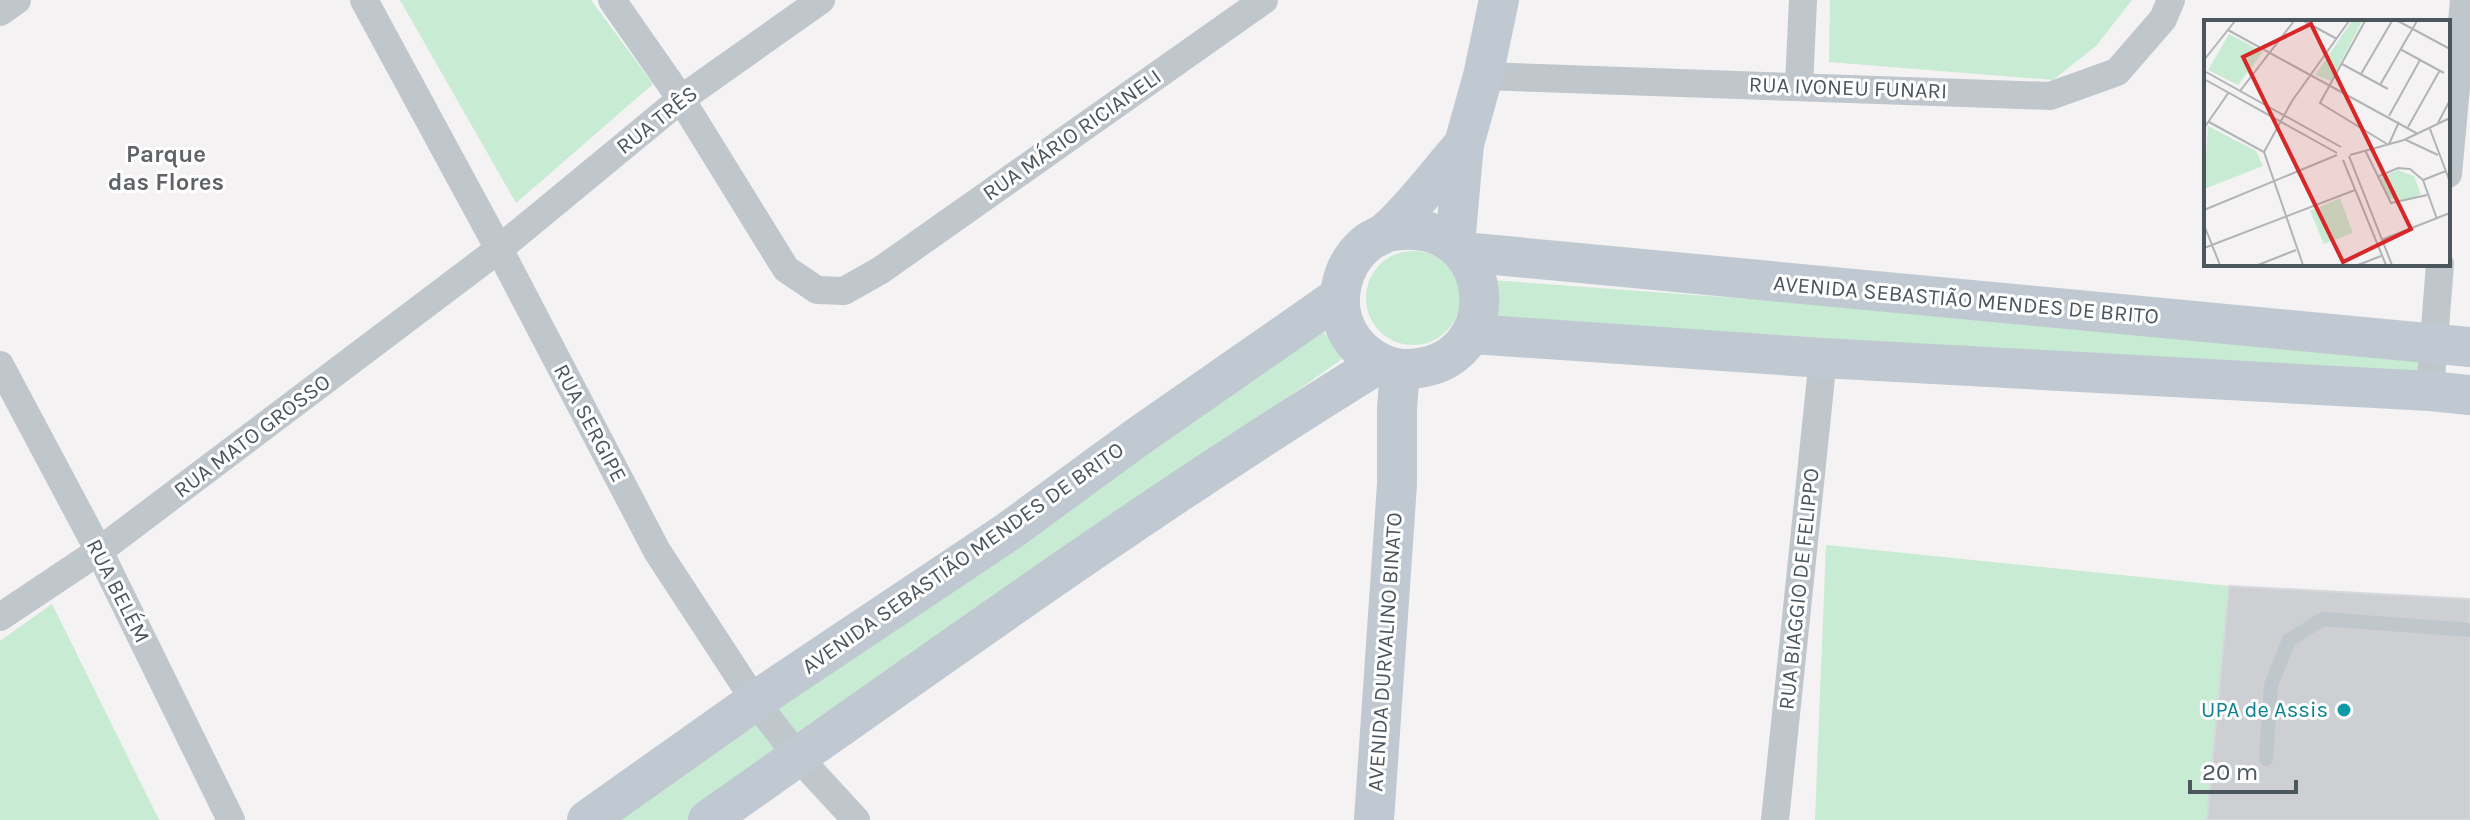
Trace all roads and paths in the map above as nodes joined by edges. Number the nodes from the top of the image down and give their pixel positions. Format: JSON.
{"nodes":[{"id":1,"x":17,"y":0,"type":"edge"},
{"id":2,"x":364,"y":0,"type":"edge"},
{"id":3,"x":612,"y":0,"type":"edge"},
{"id":4,"x":821,"y":0,"type":"edge"},
{"id":5,"x":1264,"y":0,"type":"edge"},
{"id":6,"x":1499,"y":0,"type":"edge"},
{"id":7,"x":1803,"y":0,"type":"edge"},
{"id":8,"x":2171,"y":0,"type":"edge"},
{"id":9,"x":2464,"y":0,"type":"edge"},
{"id":10,"x":0,"y":12,"type":"edge"},
{"id":11,"x":1483,"y":76,"type":"junction"},
{"id":12,"x":1799,"y":86,"type":"junction"},
{"id":13,"x":681,"y":99,"type":"junction"},
{"id":14,"x":1464,"y":144,"type":"junction"},
{"id":15,"x":2450,"y":152,"type":"edge"},
{"id":16,"x":1387,"y":232,"type":"junction"},
{"id":17,"x":1459,"y":248,"type":"junction"},
{"id":18,"x":499,"y":249,"type":"junction"},
{"id":19,"x":2440,"y":266,"type":"edge"},
{"id":20,"x":1340,"y":296,"type":"junction"},
{"id":21,"x":1472,"y":334,"type":"junction"},
{"id":22,"x":2451,"y":346,"type":"edge"},
{"id":23,"x":1823,"y":358,"type":"junction"},
{"id":24,"x":1442,"y":362,"type":"junction"},
{"id":25,"x":0,"y":365,"type":"edge"},
{"id":26,"x":1390,"y":366,"type":"junction"},
{"id":27,"x":2430,"y":391,"type":"junction"},
{"id":28,"x":2470,"y":395,"type":"edge"},
{"id":29,"x":1397,"y":484,"type":"junction"},
{"id":30,"x":99,"y":551,"type":"junction"},
{"id":31,"x":0,"y":617,"type":"edge"},
{"id":32,"x":2470,"y":630,"type":"edge"},
{"id":33,"x":755,"y":701,"type":"junction"},
{"id":34,"x":798,"y":757,"type":"junction"},
{"id":35,"x":2266,"y":759,"type":"dead end"},
{"id":36,"x":231,"y":820,"type":"edge"},
{"id":37,"x":587,"y":820,"type":"edge"},
{"id":38,"x":708,"y":820,"type":"edge"},
{"id":39,"x":856,"y":820,"type":"edge"},
{"id":40,"x":1374,"y":820,"type":"edge"},
{"id":41,"x":1775,"y":820,"type":"edge"}],
"edges":[{"from":1,"to":10,"type":"street"},
{"from":2,"to":18,"type":"street","name":"RUA SERGIPE"},
{"from":3,"to":13,"type":"street","name":"RUA MÁRIO RICIANELI"},
{"from":4,"to":13,"type":"street","name":"RUA TRÊS"},
{"from":5,"to":13,"type":"street","name":"RUA MÁRIO RICIANELI"},
{"from":6,"to":11,"type":"main road"},
{"from":7,"to":12,"type":"street"},
{"from":8,"to":12,"type":"street","name":"RUA IVONEU FUNARI"},
{"from":9,"to":15,"type":"street"},
{"from":11,"to":12,"type":"street","name":"RUA IVONEU FUNARI"},
{"from":11,"to":14,"type":"main road"},
{"from":13,"to":18,"type":"street","name":"RUA TRÊS"},
{"from":14,"to":16,"type":"main road"},
{"from":14,"to":17,"type":"main road"},
{"from":16,"to":17,"type":"main road"},
{"from":16,"to":20,"type":"main road"},
{"from":17,"to":21,"type":"main road"},
{"from":17,"to":22,"type":"main road","name":"AVENIDA SEBASTIÃO MENDES DE BRITO"},
{"from":18,"to":30,"type":"street","name":"RUA MATO GROSSO"},
{"from":18,"to":33,"type":"street","name":"RUA SERGIPE"},
{"from":19,"to":22,"type":"street"},
{"from":20,"to":26,"type":"main road"},
{"from":20,"to":33,"type":"main road","name":"AVENIDA SEBASTIÃO MENDES DE BRITO"},
{"from":21,"to":23,"type":"main road"},
{"from":21,"to":24,"type":"main road"},
{"from":22,"to":27,"type":"street"},
{"from":23,"to":27,"type":"main road"},
{"from":23,"to":41,"type":"street","name":"RUA BIAGGIO DE FELIPPO"},
{"from":24,"to":26,"type":"main road"},
{"from":24,"to":29,"type":"main road","name":"AVENIDA DURVALINO BINATO"},
{"from":25,"to":30,"type":"street","name":"RUA BELÉM"},
{"from":26,"to":29,"type":"main road","name":"AVENIDA DURVALINO BINATO"},
{"from":26,"to":34,"type":"main road"},
{"from":27,"to":28,"type":"main road"},
{"from":29,"to":40,"type":"main road","name":"AVENIDA DURVALINO BINATO"},
{"from":30,"to":31,"type":"street","name":"RUA MATO GROSSO"},
{"from":30,"to":36,"type":"street","name":"RUA BELÉM"},
{"from":32,"to":35,"type":"lane"},
{"from":33,"to":34,"type":"street","name":"RUA SERGIPE"},
{"from":33,"to":37,"type":"main road","name":"AVENIDA SEBASTIÃO MENDES DE BRITO"},
{"from":34,"to":38,"type":"main road"},
{"from":34,"to":39,"type":"street","name":"RUA SERGIPE"}]}
